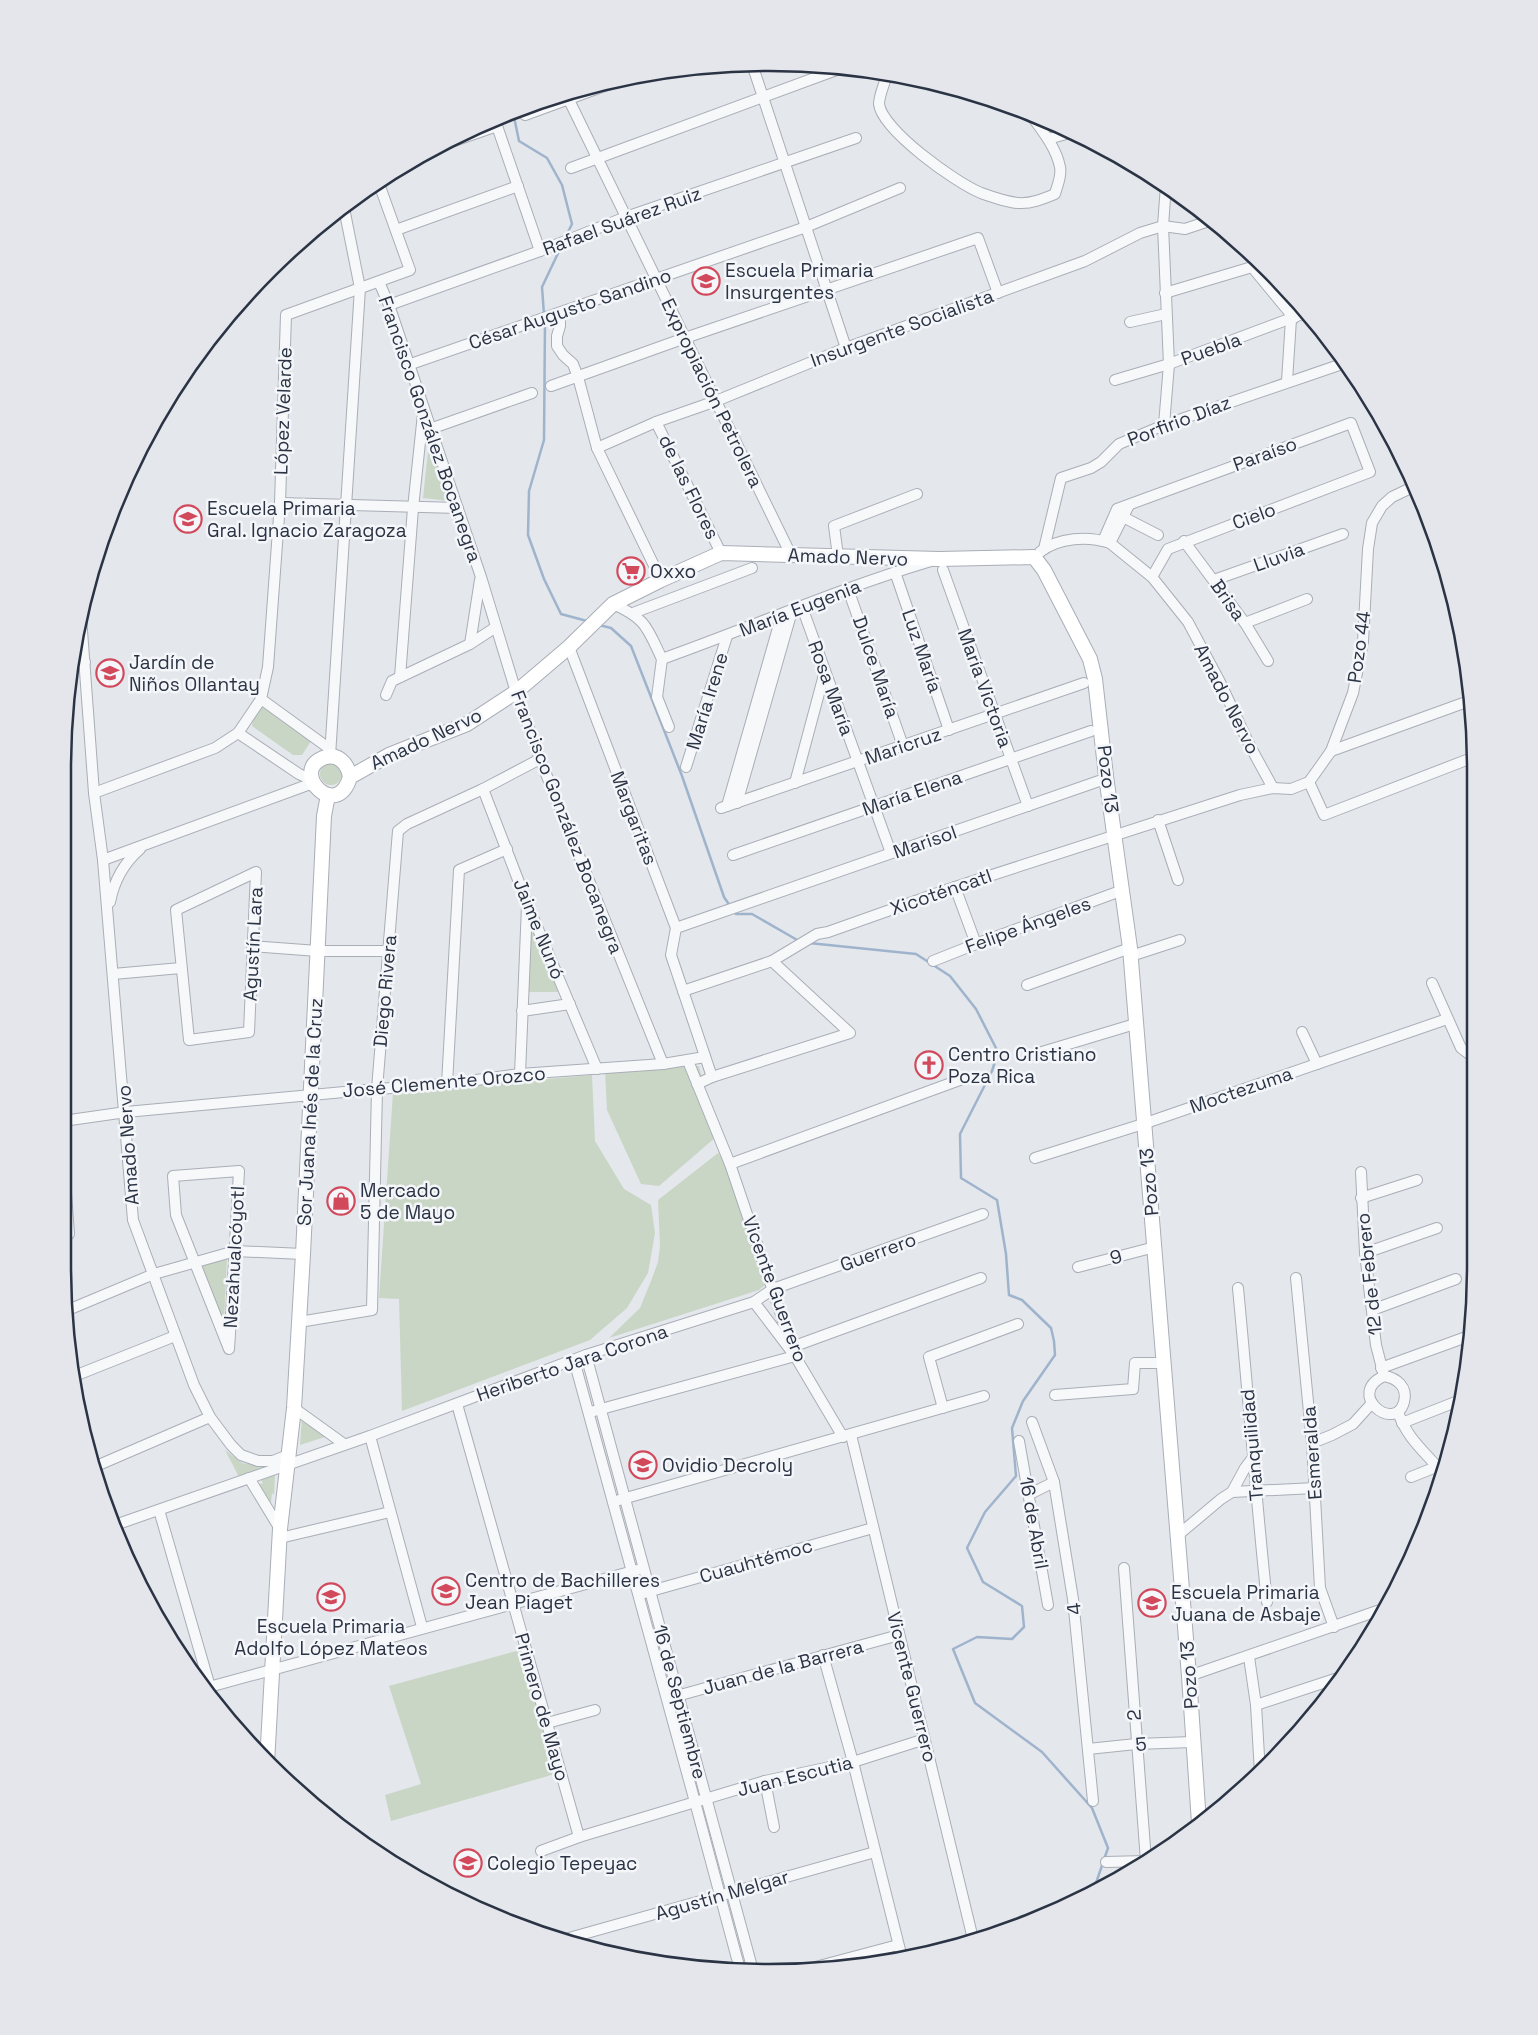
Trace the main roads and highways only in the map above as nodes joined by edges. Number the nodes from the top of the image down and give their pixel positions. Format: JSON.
{"nodes":[{"id":1,"x":1039,"y":553,"type":"joint"},
{"id":2,"x":350,"y":777,"type":"junction"},
{"id":3,"x":328,"y":795,"type":"junction"},
{"id":4,"x":268,"y":1751,"type":"edge"},
{"id":5,"x":1198,"y":1817,"type":"edge"}],
"edges":[{"from":1,"to":2,"type":"main road","name":"Amado Nervo"},
{"from":1,"to":5,"type":"main road","name":"Pozo 13"},
{"from":2,"to":3,"type":"main road","name":"Amado Nervo"},
{"from":2,"to":3,"type":"main road","name":"Amado Nervo"},
{"from":3,"to":4,"type":"main road","name":"Sor Juana Inés de la Cruz"}]}
